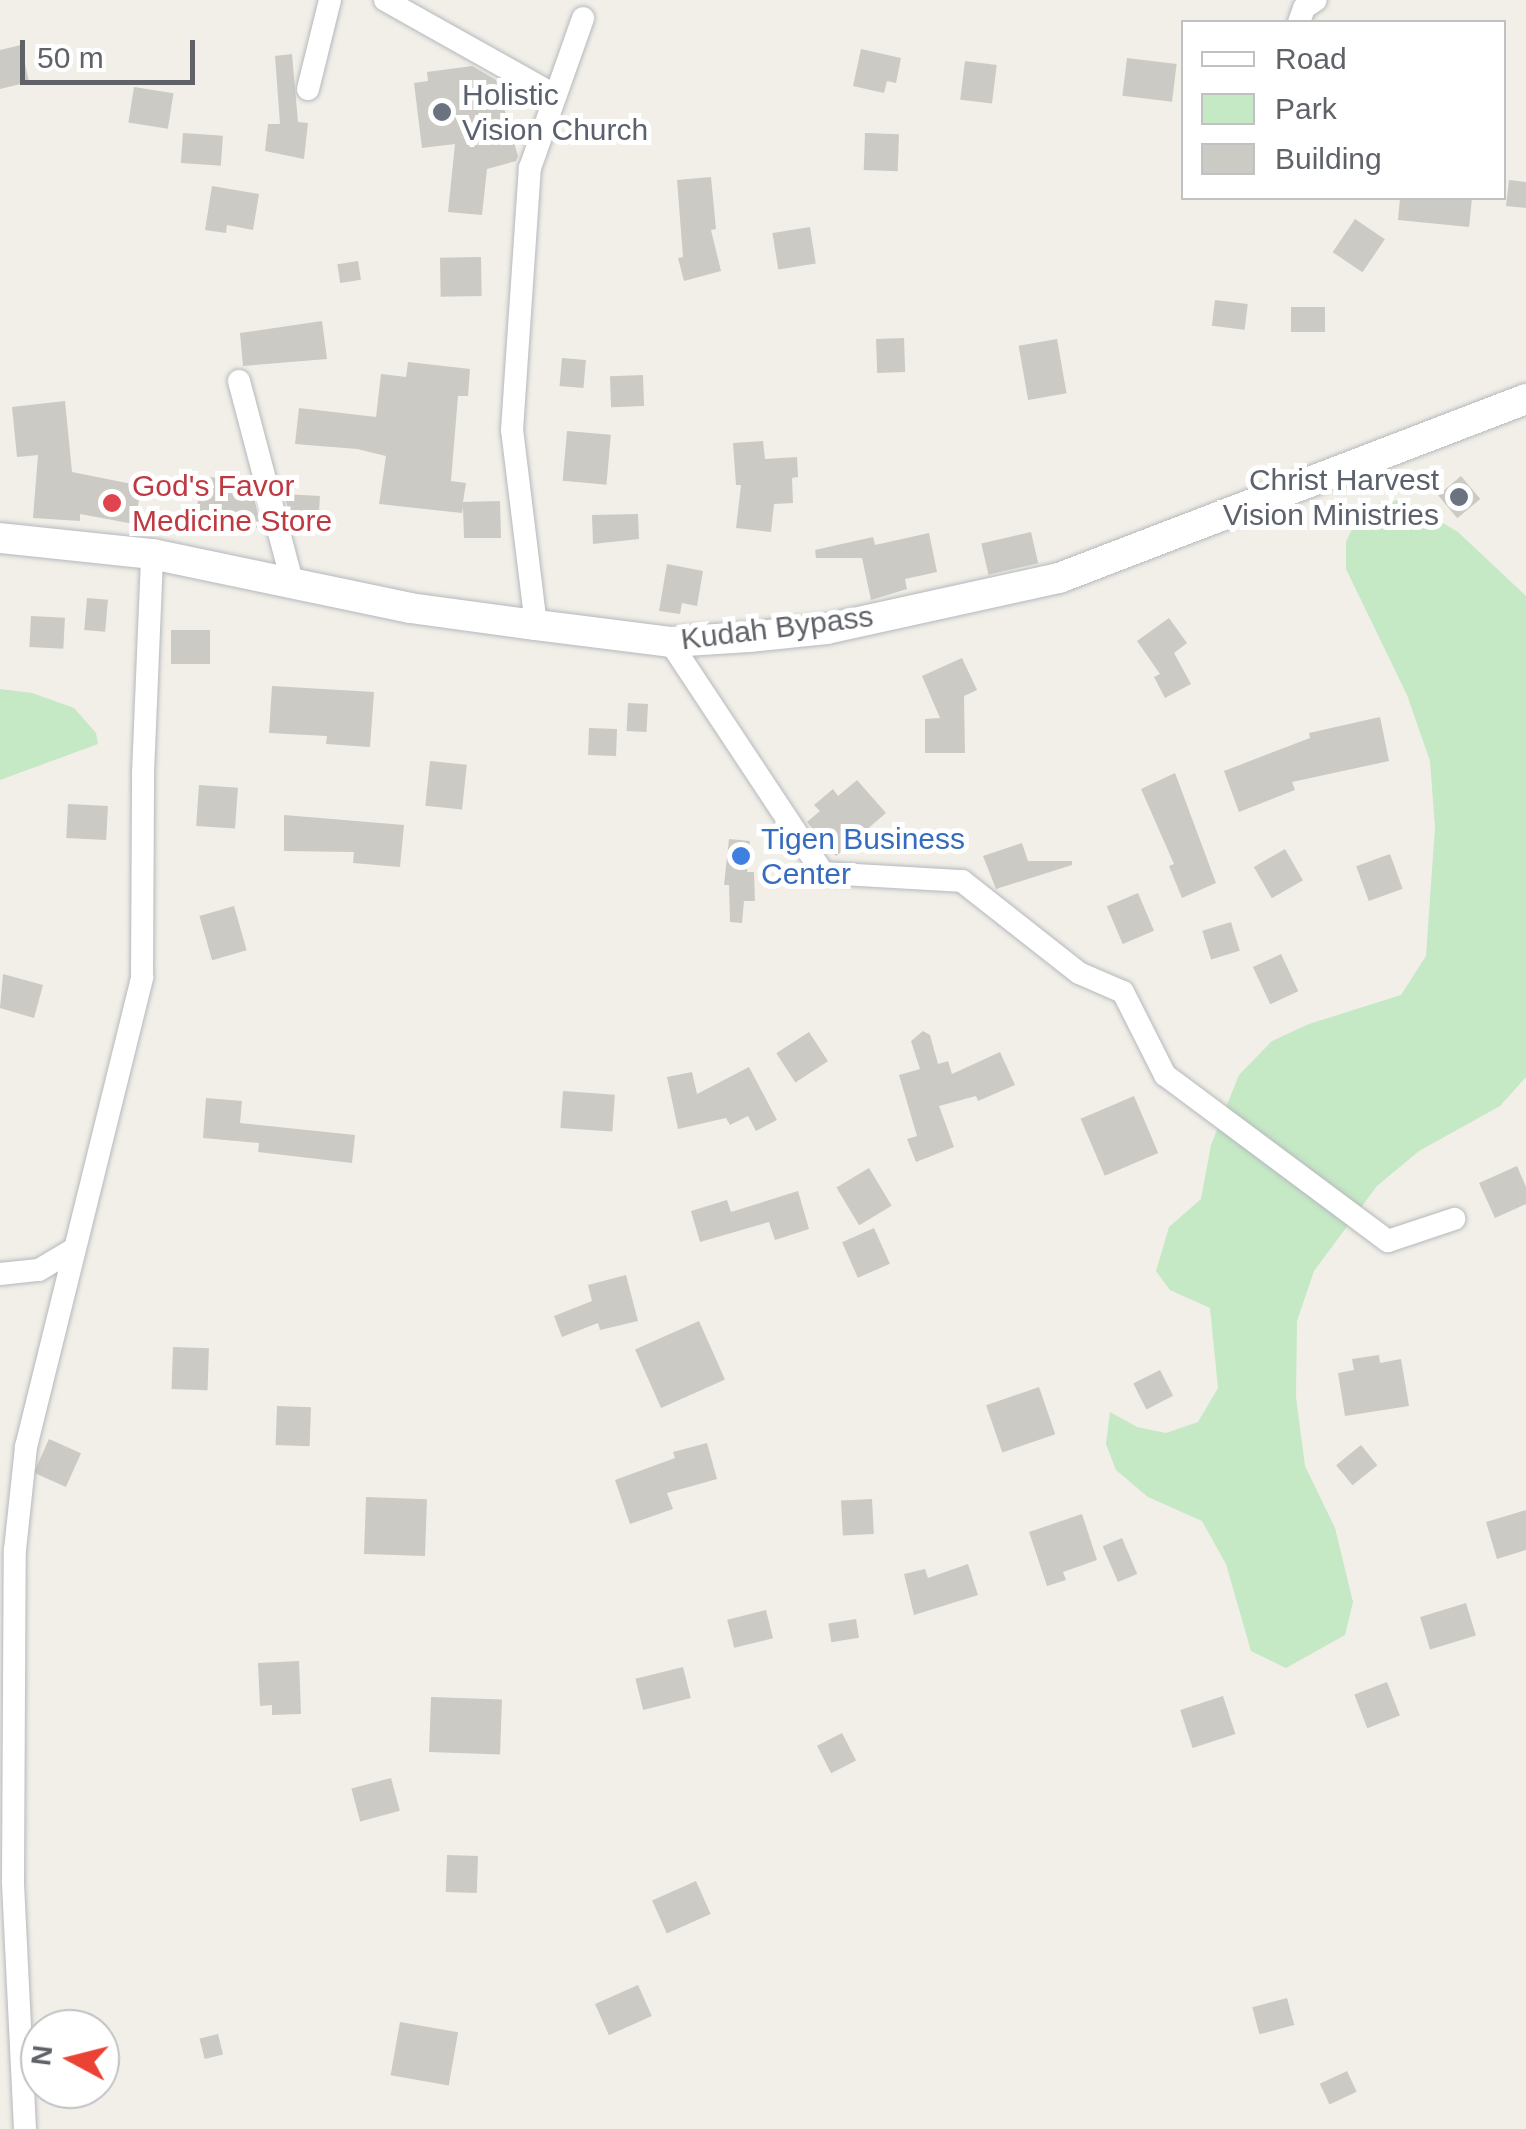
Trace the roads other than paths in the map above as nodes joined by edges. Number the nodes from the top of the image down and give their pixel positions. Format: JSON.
{"nodes":[{"id":1,"x":330,"y":0,"type":"edge"},
{"id":2,"x":385,"y":0,"type":"edge"},
{"id":3,"x":1316,"y":0,"type":"edge"},
{"id":4,"x":583,"y":18,"type":"dead end"},
{"id":5,"x":1301,"y":20,"type":"edge"},
{"id":6,"x":308,"y":89,"type":"dead end"},
{"id":7,"x":554,"y":95,"type":"junction"},
{"id":8,"x":239,"y":381,"type":"dead end"},
{"id":9,"x":1526,"y":398,"type":"edge"},
{"id":10,"x":0,"y":538,"type":"edge"},
{"id":11,"x":152,"y":554,"type":"junction"},
{"id":12,"x":293,"y":585,"type":"junction"},
{"id":13,"x":536,"y":625,"type":"junction"},
{"id":14,"x":670,"y":642,"type":"junction"},
{"id":15,"x":1454,"y":1219,"type":"dead end"},
{"id":16,"x":74,"y":1248,"type":"junction"},
{"id":17,"x":0,"y":1274,"type":"edge"},
{"id":18,"x":7,"y":1553,"type":"edge"},
{"id":19,"x":26,"y":2129,"type":"edge"}],
"edges":[{"from":1,"to":6,"type":"street"},
{"from":2,"to":7,"type":"street"},
{"from":3,"to":5,"type":"street"},
{"from":4,"to":7,"type":"street"},
{"from":7,"to":13,"type":"street"},
{"from":8,"to":12,"type":"street"},
{"from":9,"to":14,"type":"street","name":"Kudah Bypass"},
{"from":10,"to":11,"type":"street","name":"Kudah Bypass"},
{"from":11,"to":12,"type":"street","name":"Kudah Bypass"},
{"from":11,"to":16,"type":"street"},
{"from":12,"to":13,"type":"street","name":"Kudah Bypass"},
{"from":13,"to":14,"type":"street","name":"Kudah Bypass"},
{"from":14,"to":15,"type":"street"},
{"from":16,"to":17,"type":"street"},
{"from":16,"to":18,"type":"street"},
{"from":18,"to":19,"type":"street"}]}
